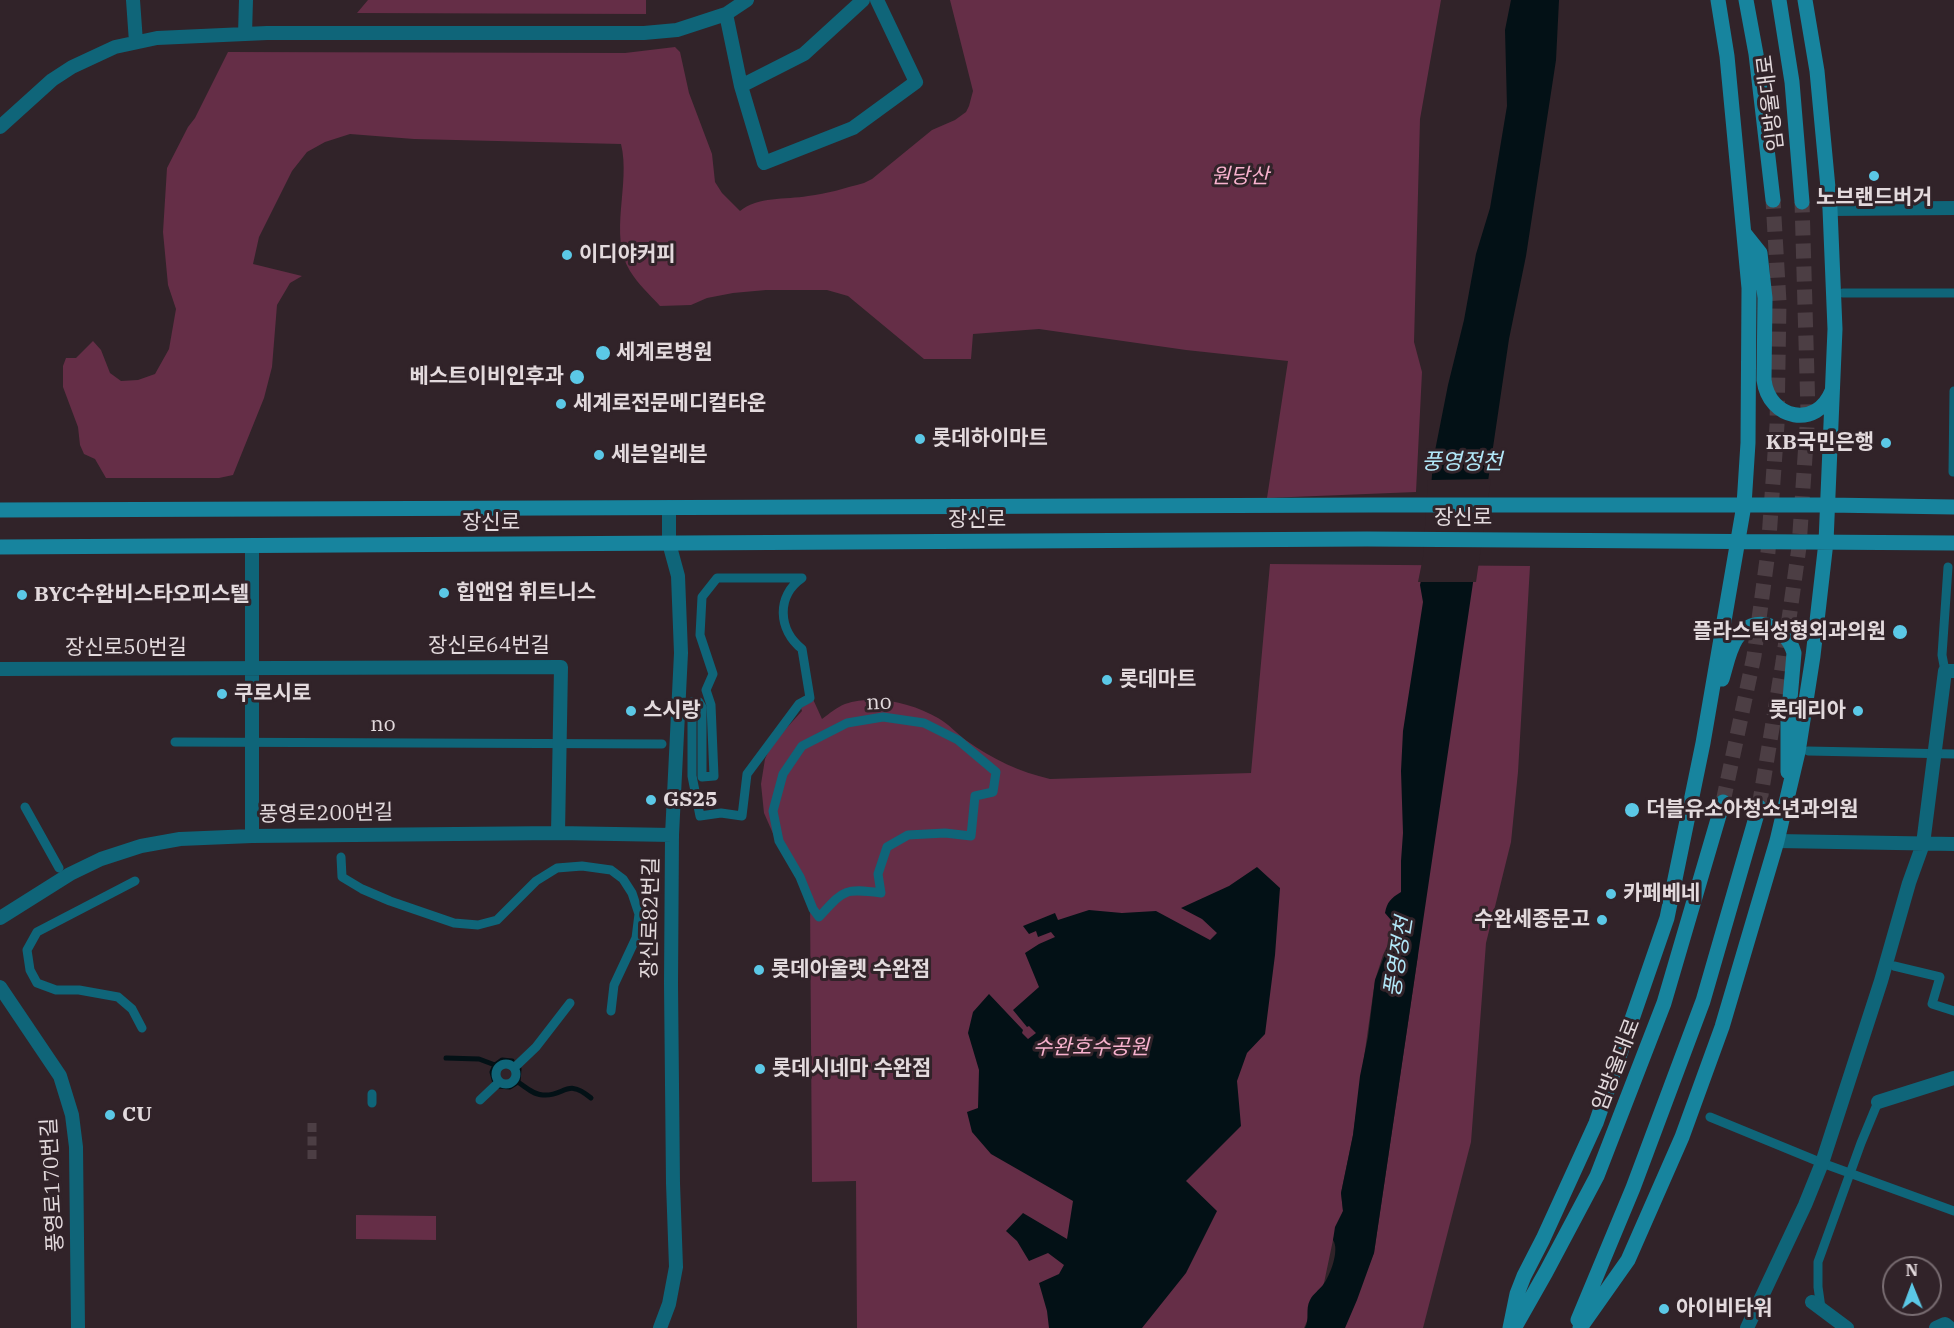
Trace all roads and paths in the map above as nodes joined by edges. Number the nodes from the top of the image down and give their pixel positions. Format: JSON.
{"nodes":[{"id":1,"x":133,"y":0,"type":"edge"},
{"id":2,"x":246,"y":0,"type":"edge"},
{"id":3,"x":747,"y":0,"type":"edge"},
{"id":4,"x":863,"y":0,"type":"edge"},
{"id":5,"x":877,"y":0,"type":"edge"},
{"id":6,"x":1718,"y":0,"type":"edge"},
{"id":7,"x":1746,"y":0,"type":"edge"},
{"id":8,"x":1779,"y":0,"type":"edge"},
{"id":9,"x":1805,"y":0,"type":"edge"},
{"id":10,"x":726,"y":14,"type":"junction"},
{"id":11,"x":245,"y":34,"type":"junction"},
{"id":12,"x":136,"y":42,"type":"junction"},
{"id":13,"x":741,"y":86,"type":"junction"},
{"id":14,"x":0,"y":127,"type":"edge"},
{"id":15,"x":1773,"y":200,"type":"tunnel mouth"},
{"id":16,"x":1802,"y":202,"type":"tunnel mouth"},
{"id":17,"x":1954,"y":208,"type":"edge"},
{"id":18,"x":1830,"y":209,"type":"junction"},
{"id":19,"x":1744,"y":232,"type":"junction"},
{"id":20,"x":1844,"y":292,"type":"dead end"},
{"id":21,"x":1954,"y":293,"type":"edge"},
{"id":22,"x":1834,"y":376,"type":"junction"},
{"id":23,"x":1954,"y":391,"type":"edge"},
{"id":24,"x":1953,"y":472,"type":"edge"},
{"id":25,"x":1744,"y":505,"type":"junction"},
{"id":26,"x":1828,"y":505,"type":"junction"},
{"id":27,"x":669,"y":507,"type":"junction"},
{"id":28,"x":1954,"y":507,"type":"edge"},
{"id":29,"x":0,"y":510,"type":"edge"},
{"id":30,"x":1737,"y":542,"type":"junction"},
{"id":31,"x":1826,"y":542,"type":"junction"},
{"id":32,"x":669,"y":543,"type":"junction"},
{"id":33,"x":1954,"y":543,"type":"edge"},
{"id":34,"x":252,"y":545,"type":"junction"},
{"id":35,"x":0,"y":546,"type":"edge"},
{"id":36,"x":1948,"y":567,"type":"dead end"},
{"id":37,"x":717,"y":578,"type":"joint"},
{"id":38,"x":252,"y":668,"type":"junction"},
{"id":39,"x":0,"y":669,"type":"edge"},
{"id":40,"x":1950,"y":671,"type":"edge"},
{"id":41,"x":175,"y":742,"type":"dead end"},
{"id":42,"x":252,"y":743,"type":"junction"},
{"id":43,"x":1703,"y":743,"type":"junction"},
{"id":44,"x":559,"y":744,"type":"junction"},
{"id":45,"x":662,"y":744,"type":"dead end"},
{"id":46,"x":1808,"y":752,"type":"dead end"},
{"id":47,"x":1933,"y":754,"type":"junction"},
{"id":48,"x":1954,"y":754,"type":"edge"},
{"id":49,"x":1789,"y":790,"type":"junction"},
{"id":50,"x":1723,"y":802,"type":"tunnel mouth"},
{"id":51,"x":25,"y":807,"type":"dead end"},
{"id":52,"x":1759,"y":807,"type":"tunnel mouth"},
{"id":53,"x":558,"y":833,"type":"junction"},
{"id":54,"x":672,"y":835,"type":"junction"},
{"id":55,"x":252,"y":836,"type":"junction"},
{"id":56,"x":1777,"y":841,"type":"junction"},
{"id":57,"x":1923,"y":844,"type":"junction"},
{"id":58,"x":1954,"y":844,"type":"edge"},
{"id":59,"x":341,"y":857,"type":"dead end"},
{"id":60,"x":59,"y":868,"type":"dead end"},
{"id":61,"x":135,"y":881,"type":"dead end"},
{"id":62,"x":881,"y":893,"type":"joint"},
{"id":63,"x":0,"y":918,"type":"edge"},
{"id":64,"x":1894,"y":966,"type":"dead end"},
{"id":65,"x":0,"y":987,"type":"edge"},
{"id":66,"x":570,"y":1003,"type":"dead end"},
{"id":67,"x":611,"y":1011,"type":"dead end"},
{"id":68,"x":1954,"y":1011,"type":"edge"},
{"id":69,"x":142,"y":1028,"type":"dead end"},
{"id":70,"x":514,"y":1068,"type":"junction"},
{"id":71,"x":1954,"y":1078,"type":"edge"},
{"id":72,"x":499,"y":1082,"type":"junction"},
{"id":73,"x":480,"y":1100,"type":"dead end"},
{"id":74,"x":1878,"y":1102,"type":"joint"},
{"id":75,"x":1710,"y":1117,"type":"dead end"},
{"id":76,"x":1822,"y":1163,"type":"junction"},
{"id":77,"x":1851,"y":1172,"type":"junction"},
{"id":78,"x":1954,"y":1211,"type":"edge"},
{"id":79,"x":1816,"y":1305,"type":"joint"},
{"id":80,"x":78,"y":1328,"type":"edge"},
{"id":81,"x":660,"y":1328,"type":"edge"},
{"id":82,"x":1512,"y":1328,"type":"edge"},
{"id":83,"x":1575,"y":1328,"type":"edge"},
{"id":84,"x":1580,"y":1328,"type":"edge"},
{"id":85,"x":1747,"y":1328,"type":"edge"},
{"id":86,"x":1847,"y":1328,"type":"edge"}],
"edges":[{"from":1,"to":12,"type":"street"},
{"from":2,"to":11,"type":"street"},
{"from":3,"to":10,"type":"street"},
{"from":4,"to":13,"type":"street"},
{"from":5,"to":13,"type":"street"},
{"from":6,"to":19,"type":"main road"},
{"from":7,"to":15,"type":"main road","name":"임방울대로"},
{"from":8,"to":16,"type":"main road","name":"임방울대로"},
{"from":9,"to":18,"type":"main road"},
{"from":10,"to":11,"type":"street"},
{"from":10,"to":13,"type":"street"},
{"from":11,"to":12,"type":"street"},
{"from":12,"to":14,"type":"street"},
{"from":17,"to":18,"type":"street"},
{"from":18,"to":22,"type":"main road"},
{"from":19,"to":22,"type":"main road"},
{"from":19,"to":25,"type":"main road"},
{"from":20,"to":21,"type":"street"},
{"from":22,"to":26,"type":"main road"},
{"from":23,"to":24,"type":"street"},
{"from":25,"to":26,"type":"main road","name":"장신로"},
{"from":25,"to":27,"type":"main road","name":"장신로"},
{"from":25,"to":30,"type":"main road"},
{"from":26,"to":28,"type":"main road","name":"장신로"},
{"from":26,"to":31,"type":"main road"},
{"from":27,"to":29,"type":"main road","name":"장신로"},
{"from":27,"to":32,"type":"street","name":"장신로82번길"},
{"from":30,"to":31,"type":"main road","name":"장신로"},
{"from":30,"to":32,"type":"main road","name":"장신로"},
{"from":30,"to":43,"type":"main road"},
{"from":31,"to":33,"type":"main road","name":"장신로"},
{"from":31,"to":49,"type":"main road"},
{"from":32,"to":34,"type":"main road","name":"장신로"},
{"from":32,"to":54,"type":"street","name":"장신로82번길"},
{"from":34,"to":35,"type":"main road","name":"장신로"},
{"from":34,"to":38,"type":"street"},
{"from":36,"to":40,"type":"street"},
{"from":37,"to":37,"type":"street"},
{"from":38,"to":39,"type":"street","name":"장신로50번길"},
{"from":38,"to":42,"type":"street"},
{"from":38,"to":44,"type":"street","name":"장신로64번길"},
{"from":40,"to":47,"type":"street"},
{"from":41,"to":42,"type":"street","name":"no"},
{"from":42,"to":44,"type":"street","name":"no"},
{"from":42,"to":55,"type":"street"},
{"from":43,"to":49,"type":"main road"},
{"from":43,"to":82,"type":"main road"},
{"from":44,"to":45,"type":"street","name":"no"},
{"from":44,"to":53,"type":"street","name":"장신로64번길"},
{"from":46,"to":47,"type":"street"},
{"from":47,"to":48,"type":"street"},
{"from":47,"to":57,"type":"street"},
{"from":49,"to":56,"type":"main road"},
{"from":50,"to":82,"type":"main road","name":"임방울대로"},
{"from":51,"to":60,"type":"street"},
{"from":52,"to":83,"type":"main road"},
{"from":53,"to":54,"type":"street","name":"풍영로200번길"},
{"from":53,"to":55,"type":"street","name":"풍영로200번길"},
{"from":54,"to":81,"type":"street","name":"장신로82번길"},
{"from":55,"to":63,"type":"street","name":"풍영로200번길"},
{"from":56,"to":57,"type":"street"},
{"from":56,"to":84,"type":"main road"},
{"from":57,"to":58,"type":"street"},
{"from":57,"to":76,"type":"street"},
{"from":59,"to":67,"type":"street"},
{"from":61,"to":69,"type":"street"},
{"from":62,"to":62,"type":"street","name":"no"},
{"from":64,"to":68,"type":"street"},
{"from":65,"to":80,"type":"street","name":"풍영로170번길"},
{"from":66,"to":70,"type":"street"},
{"from":70,"to":72,"type":"street"},
{"from":70,"to":72,"type":"street"},
{"from":71,"to":74,"type":"street"},
{"from":72,"to":73,"type":"street"},
{"from":74,"to":77,"type":"street"},
{"from":75,"to":76,"type":"street"},
{"from":76,"to":77,"type":"street"},
{"from":76,"to":85,"type":"street"},
{"from":77,"to":78,"type":"street"},
{"from":77,"to":79,"type":"street"},
{"from":79,"to":86,"type":"street"}]}
